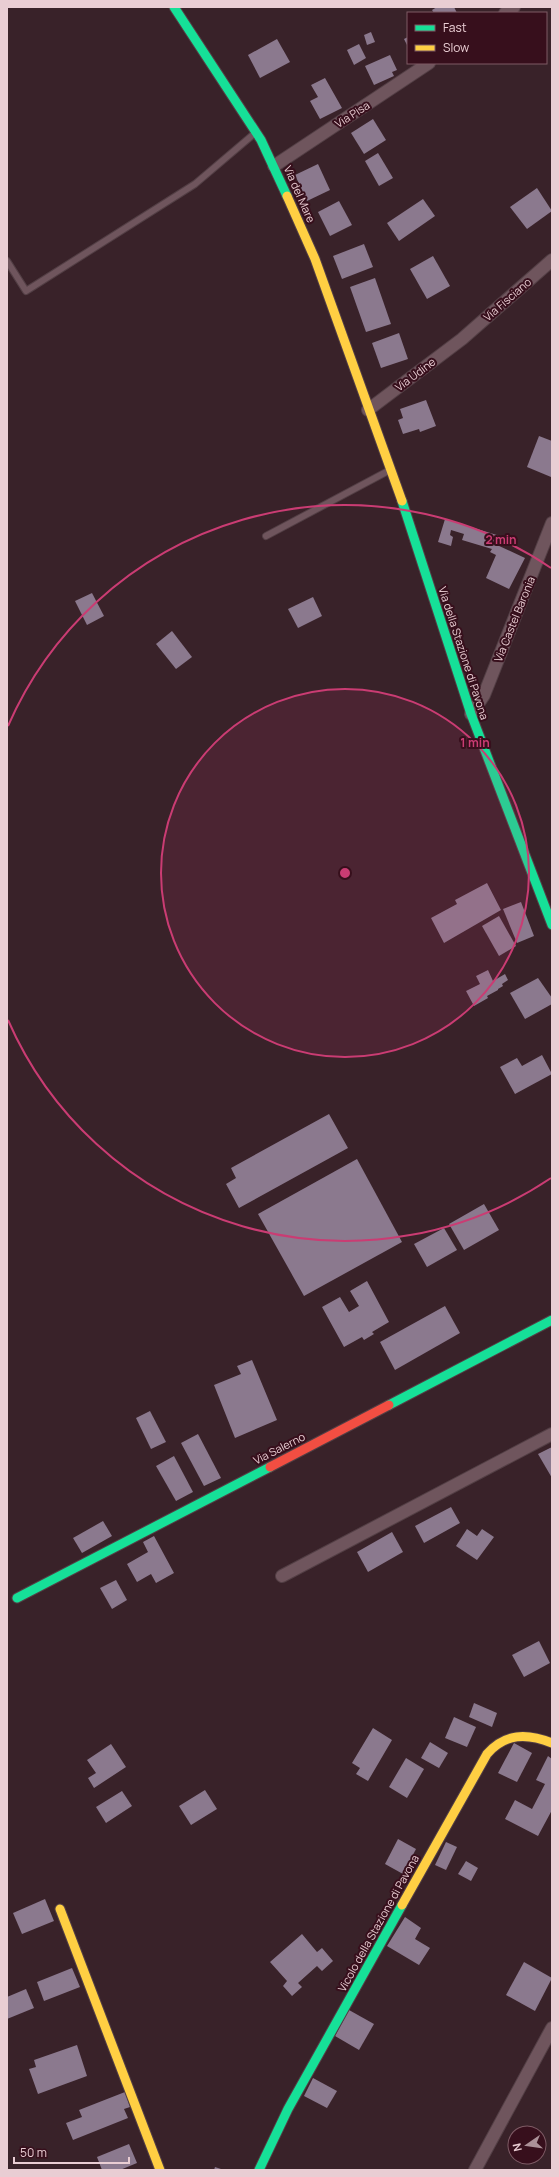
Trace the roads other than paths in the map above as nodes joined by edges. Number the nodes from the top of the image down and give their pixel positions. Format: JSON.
{"nodes":[{"id":1,"x":174,"y":7,"type":"edge"},
{"id":2,"x":427,"y":64,"type":"edge"},
{"id":3,"x":256,"y":132,"type":"junction"},
{"id":4,"x":274,"y":166,"type":"junction"},
{"id":5,"x":552,"y":260,"type":"edge"},
{"id":6,"x":7,"y":261,"type":"edge"},
{"id":7,"x":462,"y":339,"type":"joint"},
{"id":8,"x":368,"y":410,"type":"junction"},
{"id":9,"x":391,"y":469,"type":"junction"},
{"id":10,"x":552,"y":522,"type":"edge"},
{"id":11,"x":266,"y":536,"type":"dead end"},
{"id":12,"x":471,"y":714,"type":"junction"},
{"id":13,"x":552,"y":925,"type":"edge"},
{"id":14,"x":552,"y":1320,"type":"edge"},
{"id":15,"x":552,"y":1434,"type":"edge"},
{"id":16,"x":282,"y":1576,"type":"dead end"},
{"id":17,"x":17,"y":1598,"type":"dead end"},
{"id":18,"x":552,"y":1743,"type":"edge"},
{"id":19,"x":60,"y":1909,"type":"dead end"},
{"id":20,"x":552,"y":2028,"type":"edge"},
{"id":21,"x":160,"y":2170,"type":"edge"},
{"id":22,"x":259,"y":2170,"type":"edge"},
{"id":23,"x":475,"y":2170,"type":"edge"}],
"edges":[{"from":1,"to":3,"type":"street","name":"Via del Mare"},
{"from":2,"to":4,"type":"street","name":"Via Pisa"},
{"from":3,"to":4,"type":"street","name":"Via del Mare"},
{"from":3,"to":6,"type":"lane"},
{"from":4,"to":8,"type":"street","name":"Via del Mare"},
{"from":5,"to":7,"type":"street","name":"Via Fisciano"},
{"from":7,"to":8,"type":"street","name":"Via Udine"},
{"from":8,"to":9,"type":"street","name":"Via della Stazione di Pavona"},
{"from":9,"to":11,"type":"lane"},
{"from":9,"to":12,"type":"street","name":"Via della Stazione di Pavona"},
{"from":10,"to":12,"type":"street","name":"Via Castel Baronia"},
{"from":12,"to":13,"type":"street","name":"Via della Stazione di Pavona"},
{"from":14,"to":17,"type":"street","name":"Via Salerno"},
{"from":15,"to":16,"type":"street"},
{"from":18,"to":22,"type":"street","name":"Vicolo della Stazione di Pavona"},
{"from":19,"to":21,"type":"street"},
{"from":20,"to":23,"type":"street"}]}
